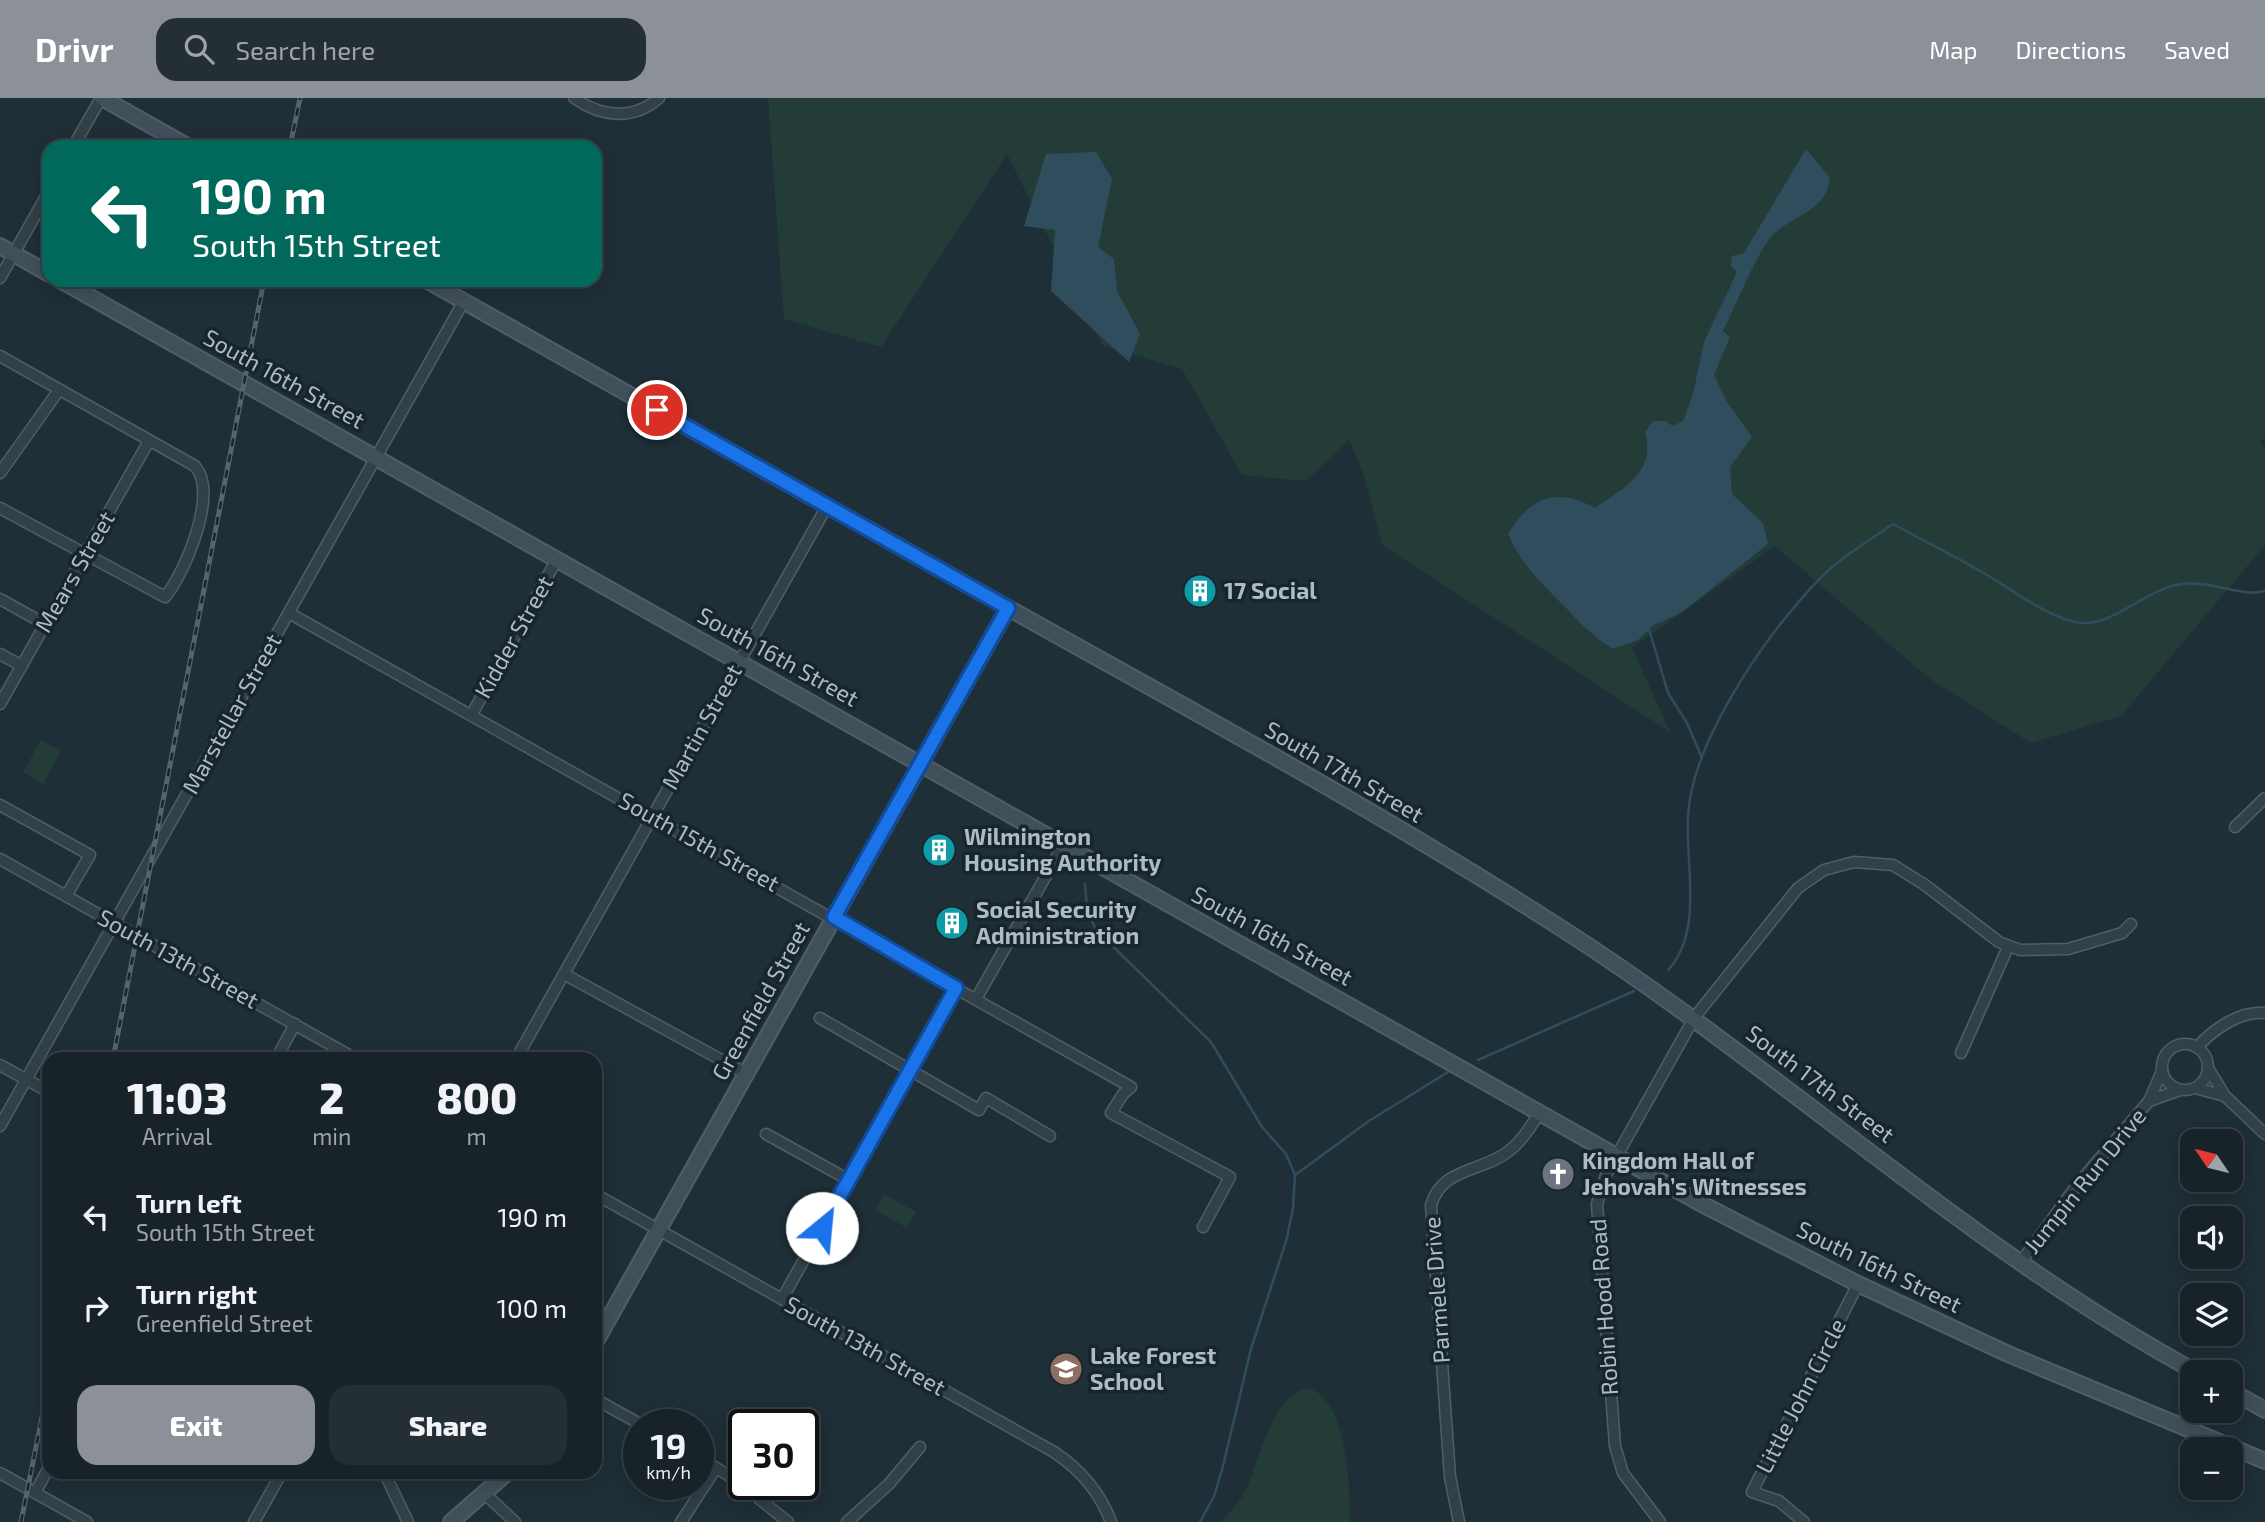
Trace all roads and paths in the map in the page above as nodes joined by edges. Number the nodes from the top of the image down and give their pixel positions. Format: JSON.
{"nodes":[{"id":1,"x":101,"y":98,"type":"edge"},
{"id":2,"x":574,"y":98,"type":"edge"},
{"id":3,"x":659,"y":98,"type":"edge"},
{"id":4,"x":78,"y":140,"type":"edge"},
{"id":5,"x":176,"y":140,"type":"edge"},
{"id":6,"x":42,"y":204,"type":"edge"},
{"id":7,"x":0,"y":246,"type":"edge"},
{"id":8,"x":14,"y":254,"type":"junction"},
{"id":9,"x":42,"y":270,"type":"edge"},
{"id":10,"x":0,"y":278,"type":"edge"},
{"id":11,"x":73,"y":287,"type":"edge"},
{"id":12,"x":439,"y":287,"type":"edge"},
{"id":13,"x":464,"y":301,"type":"junction"},
{"id":14,"x":0,"y":356,"type":"edge"},
{"id":15,"x":59,"y":390,"type":"junction"},
{"id":16,"x":149,"y":441,"type":"junction"},
{"id":17,"x":376,"y":457,"type":"junction"},
{"id":18,"x":0,"y":472,"type":"edge"},
{"id":19,"x":827,"y":506,"type":"junction"},
{"id":20,"x":0,"y":508,"type":"edge"},
{"id":21,"x":85,"y":555,"type":"junction"},
{"id":22,"x":557,"y":559,"type":"junction"},
{"id":23,"x":0,"y":599,"type":"edge"},
{"id":24,"x":1008,"y":608,"type":"junction"},
{"id":25,"x":289,"y":613,"type":"junction"},
{"id":26,"x":45,"y":624,"type":"junction"},
{"id":27,"x":0,"y":653,"type":"edge"},
{"id":28,"x":738,"y":661,"type":"junction"},
{"id":29,"x":22,"y":666,"type":"junction"},
{"id":30,"x":0,"y":704,"type":"edge"},
{"id":31,"x":472,"y":713,"type":"junction"},
{"id":32,"x":921,"y":764,"type":"junction"},
{"id":33,"x":2265,"y":798,"type":"edge"},
{"id":34,"x":0,"y":805,"type":"edge"},
{"id":35,"x":652,"y":817,"type":"junction"},
{"id":36,"x":2235,"y":827,"type":"dead end"},
{"id":37,"x":1064,"y":844,"type":"junction"},
{"id":38,"x":0,"y":859,"type":"edge"},
{"id":39,"x":66,"y":897,"type":"junction"},
{"id":40,"x":834,"y":917,"type":"junction"},
{"id":41,"x":114,"y":923,"type":"junction"},
{"id":42,"x":2131,"y":925,"type":"dead end"},
{"id":43,"x":2008,"y":947,"type":"junction"},
{"id":44,"x":565,"y":974,"type":"junction"},
{"id":45,"x":956,"y":988,"type":"junction"},
{"id":46,"x":976,"y":999,"type":"junction"},
{"id":47,"x":2265,"y":1013,"type":"edge"},
{"id":48,"x":1694,"y":1017,"type":"junction"},
{"id":49,"x":820,"y":1018,"type":"dead end"},
{"id":50,"x":295,"y":1024,"type":"junction"},
{"id":51,"x":2197,"y":1047,"type":"junction"},
{"id":52,"x":280,"y":1052,"type":"edge"},
{"id":53,"x":344,"y":1052,"type":"edge"},
{"id":54,"x":520,"y":1052,"type":"edge"},
{"id":55,"x":1961,"y":1054,"type":"dead end"},
{"id":56,"x":0,"y":1065,"type":"edge"},
{"id":57,"x":2208,"y":1068,"type":"junction"},
{"id":58,"x":911,"y":1070,"type":"junction"},
{"id":59,"x":2162,"y":1070,"type":"junction"},
{"id":60,"x":747,"y":1074,"type":"junction"},
{"id":61,"x":26,"y":1079,"type":"junction"},
{"id":62,"x":42,"y":1088,"type":"edge"},
{"id":63,"x":2195,"y":1088,"type":"junction"},
{"id":64,"x":2180,"y":1090,"type":"junction"},
{"id":65,"x":2225,"y":1096,"type":"junction"},
{"id":66,"x":2149,"y":1101,"type":"junction"},
{"id":67,"x":1540,"y":1112,"type":"junction"},
{"id":68,"x":0,"y":1126,"type":"edge"},
{"id":69,"x":766,"y":1134,"type":"dead end"},
{"id":70,"x":2265,"y":1134,"type":"edge"},
{"id":71,"x":1049,"y":1136,"type":"dead end"},
{"id":72,"x":1618,"y":1156,"type":"junction"},
{"id":73,"x":849,"y":1180,"type":"junction"},
{"id":74,"x":602,"y":1198,"type":"edge"},
{"id":75,"x":1203,"y":1227,"type":"dead end"},
{"id":76,"x":658,"y":1230,"type":"junction"},
{"id":77,"x":2021,"y":1262,"type":"junction"},
{"id":78,"x":1858,"y":1284,"type":"junction"},
{"id":79,"x":782,"y":1299,"type":"junction"},
{"id":80,"x":602,"y":1330,"type":"edge"},
{"id":81,"x":2180,"y":1362,"type":"edge"},
{"id":82,"x":2243,"y":1398,"type":"edge"},
{"id":83,"x":602,"y":1403,"type":"edge"},
{"id":84,"x":2265,"y":1410,"type":"edge"},
{"id":85,"x":623,"y":1415,"type":"edge"},
{"id":86,"x":920,"y":1447,"type":"dead end"},
{"id":87,"x":2265,"y":1461,"type":"edge"},
{"id":88,"x":716,"y":1468,"type":"joint"},
{"id":89,"x":0,"y":1474,"type":"edge"},
{"id":90,"x":43,"y":1479,"type":"edge"},
{"id":91,"x":278,"y":1479,"type":"edge"},
{"id":92,"x":387,"y":1479,"type":"edge"},
{"id":93,"x":499,"y":1479,"type":"edge"},
{"id":94,"x":483,"y":1492,"type":"junction"},
{"id":95,"x":35,"y":1493,"type":"junction"},
{"id":96,"x":87,"y":1522,"type":"edge"},
{"id":97,"x":254,"y":1522,"type":"edge"},
{"id":98,"x":408,"y":1522,"type":"edge"},
{"id":99,"x":451,"y":1522,"type":"edge"},
{"id":100,"x":515,"y":1522,"type":"edge"},
{"id":101,"x":681,"y":1522,"type":"edge"},
{"id":102,"x":789,"y":1522,"type":"edge"},
{"id":103,"x":847,"y":1522,"type":"edge"},
{"id":104,"x":1111,"y":1522,"type":"edge"},
{"id":105,"x":1460,"y":1522,"type":"edge"},
{"id":106,"x":1661,"y":1522,"type":"edge"},
{"id":107,"x":1804,"y":1522,"type":"edge"}],
"edges":[{"from":1,"to":4,"type":"street"},
{"from":1,"to":5,"type":"main road"},
{"from":2,"to":3,"type":"street"},
{"from":6,"to":8,"type":"street"},
{"from":7,"to":8,"type":"main road"},
{"from":8,"to":9,"type":"main road"},
{"from":8,"to":10,"type":"street"},
{"from":11,"to":17,"type":"main road","name":"South 16th Street"},
{"from":12,"to":13,"type":"main road","name":"South 17th Street"},
{"from":13,"to":17,"type":"street","name":"Marstellar Street"},
{"from":13,"to":19,"type":"main road","name":"South 17th Street"},
{"from":14,"to":15,"type":"street"},
{"from":15,"to":16,"type":"street"},
{"from":15,"to":18,"type":"street"},
{"from":16,"to":21,"type":"street","name":"Mears Street"},
{"from":16,"to":21,"type":"street"},
{"from":17,"to":22,"type":"main road","name":"South 16th Street"},
{"from":17,"to":25,"type":"street","name":"Marstellar Street"},
{"from":19,"to":24,"type":"main road","name":"South 17th Street"},
{"from":19,"to":28,"type":"street","name":"Martin Street"},
{"from":20,"to":21,"type":"street"},
{"from":21,"to":26,"type":"street","name":"Mears Street"},
{"from":22,"to":28,"type":"main road","name":"South 16th Street"},
{"from":22,"to":31,"type":"street","name":"Kidder Street"},
{"from":23,"to":26,"type":"street"},
{"from":24,"to":32,"type":"main road","name":"Greenfield Street"},
{"from":24,"to":48,"type":"main road","name":"South 17th Street"},
{"from":25,"to":31,"type":"street","name":"South 15th Street"},
{"from":25,"to":41,"type":"street","name":"Marstellar Street"},
{"from":26,"to":29,"type":"street","name":"Mears Street"},
{"from":27,"to":29,"type":"street"},
{"from":28,"to":32,"type":"main road","name":"South 16th Street"},
{"from":28,"to":35,"type":"street","name":"Martin Street"},
{"from":29,"to":30,"type":"street","name":"Mears Street"},
{"from":31,"to":35,"type":"street","name":"South 15th Street"},
{"from":32,"to":37,"type":"main road","name":"South 16th Street"},
{"from":32,"to":40,"type":"main road","name":"Greenfield Street"},
{"from":33,"to":36,"type":"street"},
{"from":34,"to":39,"type":"street"},
{"from":35,"to":40,"type":"street","name":"South 15th Street"},
{"from":35,"to":44,"type":"street","name":"Martin Street"},
{"from":37,"to":46,"type":"street"},
{"from":37,"to":67,"type":"main road","name":"South 16th Street"},
{"from":38,"to":39,"type":"street","name":"South 13th Street"},
{"from":39,"to":41,"type":"street","name":"South 13th Street"},
{"from":40,"to":45,"type":"street","name":"South 15th Street"},
{"from":40,"to":60,"type":"main road","name":"Greenfield Street"},
{"from":41,"to":50,"type":"street","name":"South 13th Street"},
{"from":41,"to":61,"type":"street","name":"Marstellar Street"},
{"from":42,"to":43,"type":"street"},
{"from":43,"to":48,"type":"street","name":"Robin Hood Road"},
{"from":43,"to":55,"type":"street"},
{"from":44,"to":54,"type":"street","name":"Martin Street"},
{"from":44,"to":60,"type":"street"},
{"from":45,"to":46,"type":"street","name":"South 15th Street"},
{"from":45,"to":58,"type":"street"},
{"from":46,"to":75,"type":"street","name":"South 15th Street"},
{"from":47,"to":51,"type":"street","name":"Jumpin Run Drive"},
{"from":48,"to":72,"type":"street","name":"Robin Hood Road"},
{"from":48,"to":77,"type":"main road","name":"South 17th Street"},
{"from":49,"to":58,"type":"street"},
{"from":50,"to":52,"type":"street"},
{"from":50,"to":53,"type":"street","name":"South 13th Street"},
{"from":51,"to":57,"type":"street","name":"Jumpin Run Drive"},
{"from":51,"to":59,"type":"street","name":"Jumpin Run Drive"},
{"from":56,"to":61,"type":"street"},
{"from":57,"to":63,"type":"street"},
{"from":57,"to":65,"type":"street","name":"Jumpin Run Drive"},
{"from":58,"to":71,"type":"street"},
{"from":58,"to":73,"type":"street"},
{"from":59,"to":64,"type":"street"},
{"from":59,"to":66,"type":"street","name":"Jumpin Run Drive"},
{"from":60,"to":76,"type":"main road","name":"Greenfield Street"},
{"from":61,"to":62,"type":"street"},
{"from":61,"to":68,"type":"street","name":"Marstellar Street"},
{"from":63,"to":64,"type":"street","name":"Jumpin Run Drive"},
{"from":63,"to":65,"type":"street","name":"Jumpin Run Drive"},
{"from":64,"to":66,"type":"street","name":"Jumpin Run Drive"},
{"from":65,"to":70,"type":"street","name":"Jumpin Run Drive"},
{"from":66,"to":77,"type":"street","name":"Jumpin Run Drive"},
{"from":67,"to":72,"type":"main road","name":"South 16th Street"},
{"from":67,"to":105,"type":"street","name":"Parmele Drive"},
{"from":69,"to":73,"type":"street"},
{"from":72,"to":78,"type":"main road","name":"South 16th Street"},
{"from":72,"to":106,"type":"street","name":"Robin Hood Road"},
{"from":73,"to":79,"type":"street"},
{"from":74,"to":76,"type":"street","name":"South 13th Street"},
{"from":76,"to":79,"type":"street","name":"South 13th Street"},
{"from":76,"to":80,"type":"main road","name":"Greenfield Street"},
{"from":77,"to":81,"type":"main road","name":"South 17th Street"},
{"from":78,"to":87,"type":"main road","name":"South 16th Street"},
{"from":78,"to":107,"type":"street","name":"Little John Circle"},
{"from":79,"to":104,"type":"street","name":"South 13th Street"},
{"from":82,"to":84,"type":"main road"},
{"from":83,"to":85,"type":"street"},
{"from":86,"to":103,"type":"street"},
{"from":88,"to":101,"type":"street"},
{"from":88,"to":102,"type":"street"},
{"from":89,"to":95,"type":"street"},
{"from":90,"to":95,"type":"street"},
{"from":91,"to":97,"type":"street"},
{"from":92,"to":98,"type":"street"},
{"from":93,"to":94,"type":"main road"},
{"from":94,"to":99,"type":"main road"},
{"from":94,"to":100,"type":"street"},
{"from":95,"to":96,"type":"street"}]}
